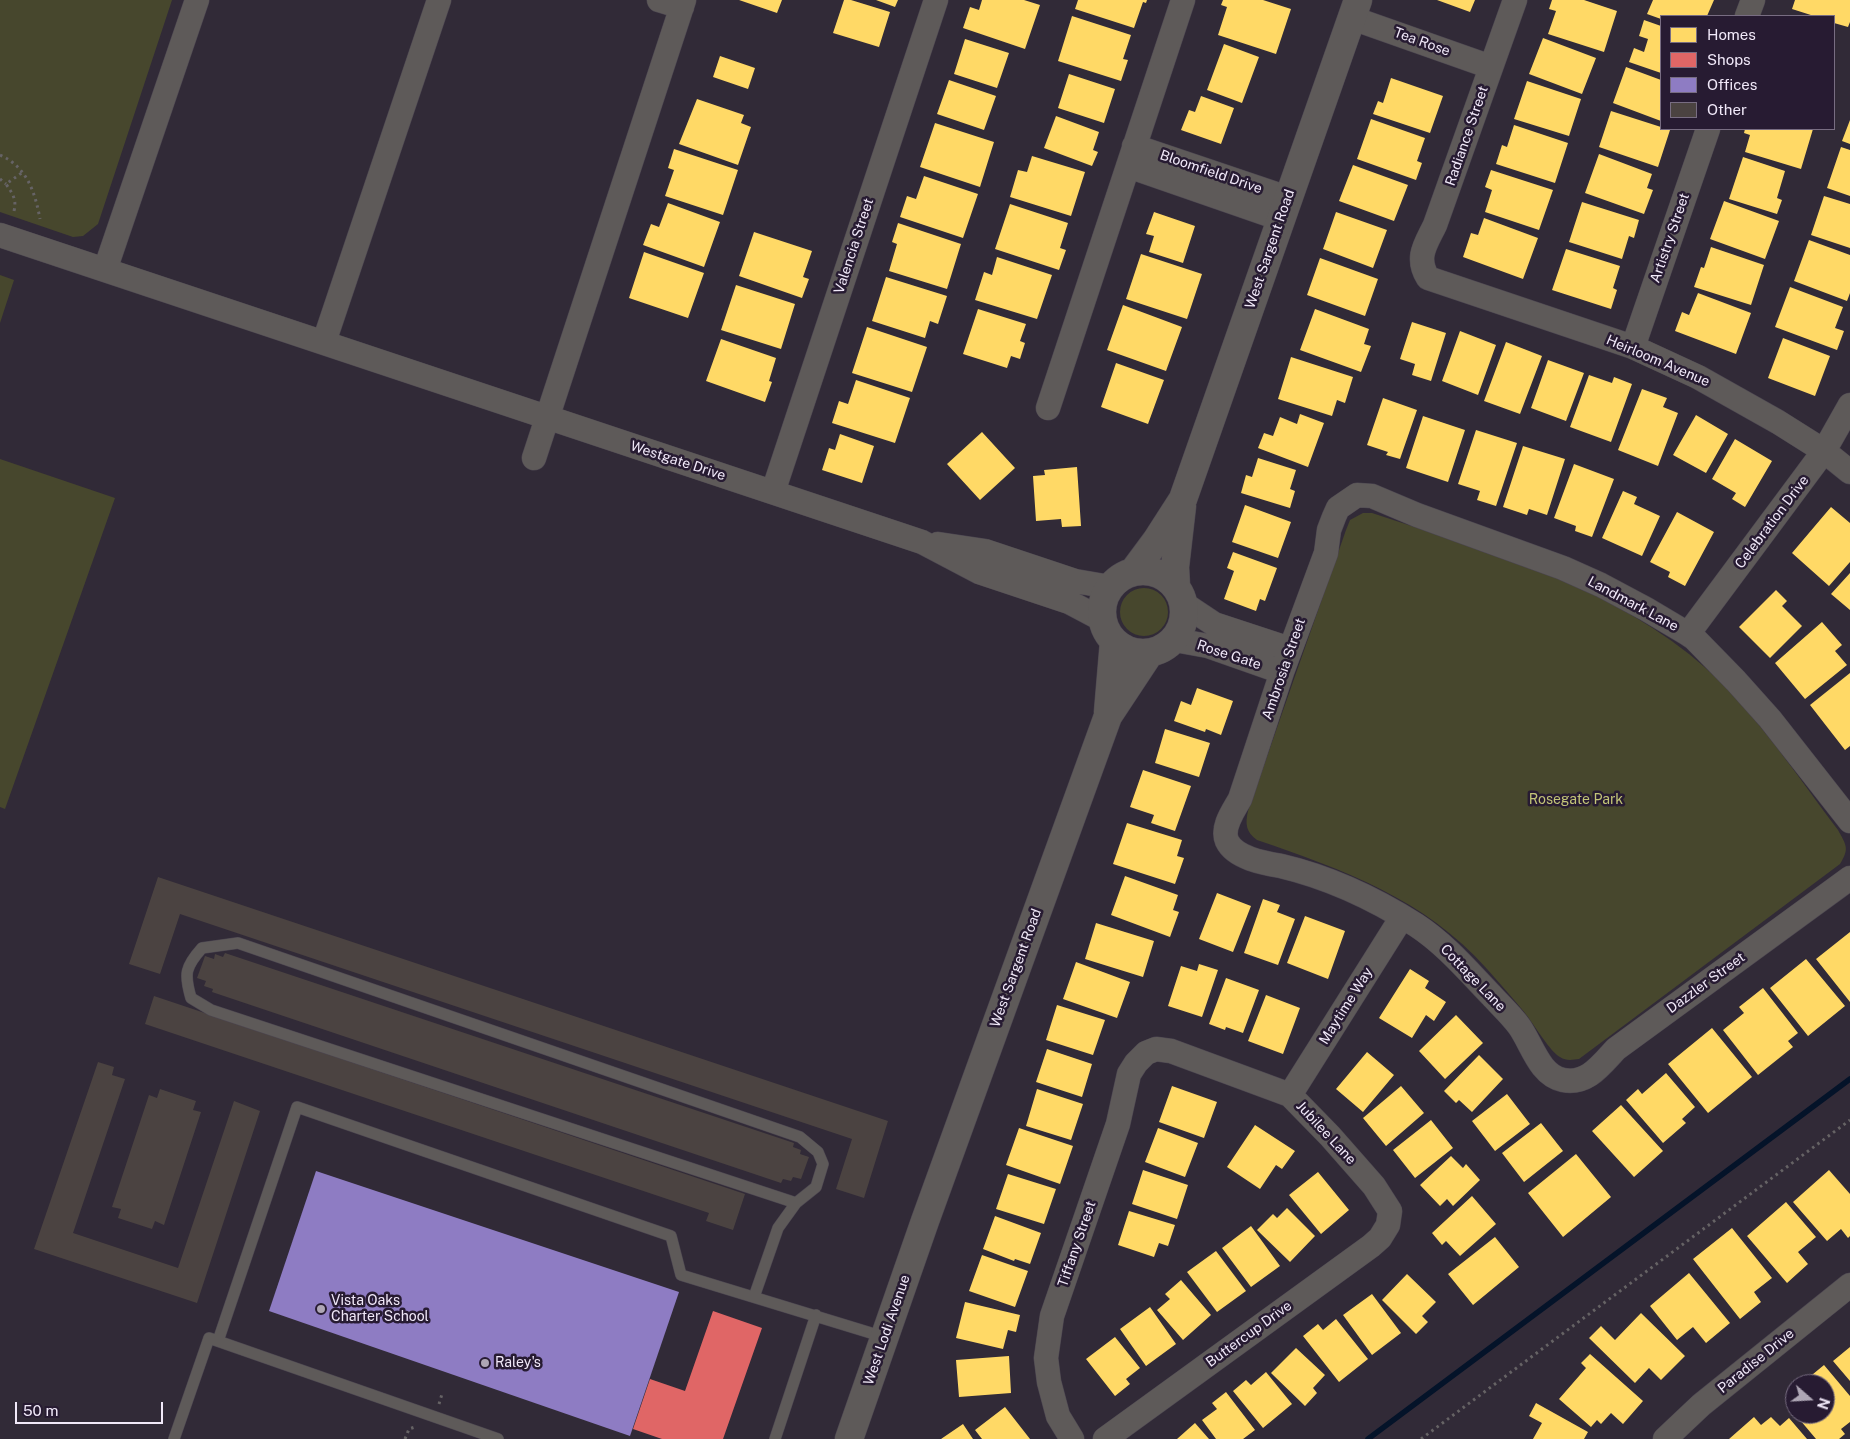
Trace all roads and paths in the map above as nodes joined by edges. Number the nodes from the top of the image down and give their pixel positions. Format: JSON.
{"nodes":[{"id":1,"x":197,"y":0,"type":"edge"},
{"id":2,"x":439,"y":0,"type":"edge"},
{"id":3,"x":659,"y":0,"type":"edge"},
{"id":4,"x":936,"y":0,"type":"edge"},
{"id":5,"x":1183,"y":0,"type":"edge"},
{"id":6,"x":1515,"y":0,"type":"edge"},
{"id":7,"x":1753,"y":0,"type":"edge"},
{"id":8,"x":683,"y":4,"type":"edge"},
{"id":9,"x":1355,"y":9,"type":"edge"},
{"id":10,"x":1747,"y":15,"type":"edge"},
{"id":11,"x":1491,"y":67,"type":"junction"},
{"id":12,"x":1708,"y":130,"type":"edge"},
{"id":13,"x":0,"y":155,"type":"edge"},
{"id":14,"x":1131,"y":156,"type":"junction"},
{"id":15,"x":23,"y":172,"type":"junction"},
{"id":16,"x":0,"y":179,"type":"edge"},
{"id":17,"x":6,"y":184,"type":"junction"},
{"id":18,"x":1284,"y":208,"type":"junction"},
{"id":19,"x":14,"y":211,"type":"dead end"},
{"id":20,"x":40,"y":219,"type":"dead end"},
{"id":21,"x":0,"y":235,"type":"edge"},
{"id":22,"x":105,"y":270,"type":"junction"},
{"id":23,"x":1424,"y":272,"type":"joint"},
{"id":24,"x":324,"y":342,"type":"junction"},
{"id":25,"x":1633,"y":347,"type":"junction"},
{"id":26,"x":1850,"y":406,"type":"edge"},
{"id":27,"x":1048,"y":408,"type":"dead end"},
{"id":28,"x":547,"y":418,"type":"junction"},
{"id":29,"x":1824,"y":451,"type":"junction"},
{"id":30,"x":534,"y":458,"type":"dead end"},
{"id":31,"x":1850,"y":472,"type":"edge"},
{"id":32,"x":773,"y":492,"type":"junction"},
{"id":33,"x":1183,"y":499,"type":"junction"},
{"id":34,"x":1347,"y":500,"type":"joint"},
{"id":35,"x":922,"y":542,"type":"junction"},
{"id":36,"x":1133,"y":572,"type":"junction"},
{"id":37,"x":1110,"y":587,"type":"junction"},
{"id":38,"x":1180,"y":595,"type":"junction"},
{"id":39,"x":1108,"y":631,"type":"junction"},
{"id":40,"x":1688,"y":634,"type":"junction"},
{"id":41,"x":1175,"y":640,"type":"junction"},
{"id":42,"x":1290,"y":649,"type":"junction"},
{"id":43,"x":1149,"y":654,"type":"junction"},
{"id":44,"x":1282,"y":672,"type":"junction"},
{"id":45,"x":1108,"y":716,"type":"junction"},
{"id":46,"x":1850,"y":821,"type":"edge"},
{"id":47,"x":1227,"y":841,"type":"joint"},
{"id":48,"x":1850,"y":878,"type":"edge"},
{"id":49,"x":1402,"y":917,"type":"junction"},
{"id":50,"x":1146,"y":1053,"type":"joint"},
{"id":51,"x":1563,"y":1080,"type":"joint"},
{"id":52,"x":1290,"y":1095,"type":"junction"},
{"id":53,"x":1850,"y":1120,"type":"edge"},
{"id":54,"x":796,"y":1204,"type":"junction"},
{"id":55,"x":925,"y":1221,"type":"joint"},
{"id":56,"x":1388,"y":1225,"type":"joint"},
{"id":57,"x":1850,"y":1286,"type":"edge"},
{"id":58,"x":754,"y":1297,"type":"junction"},
{"id":59,"x":816,"y":1315,"type":"junction"},
{"id":60,"x":884,"y":1337,"type":"junction"},
{"id":61,"x":218,"y":1341,"type":"junction"},
{"id":62,"x":174,"y":1439,"type":"edge"},
{"id":63,"x":498,"y":1439,"type":"edge"},
{"id":64,"x":775,"y":1439,"type":"edge"},
{"id":65,"x":849,"y":1439,"type":"edge"},
{"id":66,"x":1072,"y":1439,"type":"edge"},
{"id":67,"x":1105,"y":1439,"type":"edge"},
{"id":68,"x":1421,"y":1439,"type":"edge"},
{"id":69,"x":1665,"y":1439,"type":"edge"}],
"edges":[{"from":1,"to":22,"type":"street"},
{"from":2,"to":24,"type":"street"},
{"from":3,"to":8,"type":"street"},
{"from":4,"to":32,"type":"street","name":"Valencia Street"},
{"from":5,"to":14,"type":"street"},
{"from":6,"to":11,"type":"street","name":"Radiance Street"},
{"from":7,"to":10,"type":"street"},
{"from":8,"to":28,"type":"street"},
{"from":9,"to":11,"type":"street","name":"Tea Rose"},
{"from":9,"to":18,"type":"street","name":"West Sargent Road"},
{"from":11,"to":23,"type":"street","name":"Radiance Street"},
{"from":12,"to":25,"type":"street","name":"Artistry Street"},
{"from":13,"to":15,"type":"path"},
{"from":14,"to":18,"type":"street","name":"Bloomfield Drive"},
{"from":14,"to":27,"type":"street"},
{"from":15,"to":17,"type":"path"},
{"from":15,"to":20,"type":"path"},
{"from":16,"to":17,"type":"path"},
{"from":17,"to":19,"type":"path"},
{"from":18,"to":33,"type":"street","name":"West Sargent Road"},
{"from":21,"to":22,"type":"street","name":"Westgate Drive"},
{"from":22,"to":24,"type":"street","name":"Westgate Drive"},
{"from":23,"to":25,"type":"street","name":"Heirloom Avenue"},
{"from":24,"to":28,"type":"street","name":"Westgate Drive"},
{"from":25,"to":29,"type":"street","name":"Heirloom Avenue"},
{"from":26,"to":29,"type":"street","name":"Celebration Drive"},
{"from":28,"to":30,"type":"street"},
{"from":28,"to":32,"type":"street","name":"Westgate Drive"},
{"from":29,"to":31,"type":"street","name":"Heirloom Avenue"},
{"from":29,"to":40,"type":"street","name":"Celebration Drive"},
{"from":32,"to":35,"type":"street","name":"Westgate Drive"},
{"from":33,"to":36,"type":"street","name":"West Sargent Road"},
{"from":33,"to":38,"type":"street","name":"West Sargent Road"},
{"from":34,"to":40,"type":"street","name":"Landmark Lane"},
{"from":34,"to":42,"type":"street","name":"Ambrosia Street"},
{"from":35,"to":37,"type":"street","name":"Westgate Drive"},
{"from":35,"to":39,"type":"street","name":"Westgate Drive"},
{"from":36,"to":37,"type":"street"},
{"from":36,"to":38,"type":"street"},
{"from":37,"to":39,"type":"street"},
{"from":38,"to":41,"type":"street"},
{"from":38,"to":42,"type":"street","name":"Rose Gate"},
{"from":39,"to":43,"type":"street"},
{"from":39,"to":45,"type":"street","name":"West Sargent Road"},
{"from":40,"to":46,"type":"street","name":"Landmark Lane"},
{"from":41,"to":43,"type":"street"},
{"from":41,"to":44,"type":"street","name":"Rose Gate"},
{"from":42,"to":44,"type":"street","name":"Ambrosia Street"},
{"from":43,"to":45,"type":"street","name":"West Sargent Road"},
{"from":44,"to":47,"type":"street","name":"Ambrosia Street"},
{"from":45,"to":55,"type":"street","name":"West Sargent Road"},
{"from":47,"to":49,"type":"street","name":"Cottage Lane"},
{"from":48,"to":51,"type":"street","name":"Dazzler Street"},
{"from":49,"to":51,"type":"street","name":"Cottage Lane"},
{"from":49,"to":52,"type":"street","name":"Maytime Way"},
{"from":50,"to":52,"type":"street","name":"Jubilee Lane"},
{"from":50,"to":66,"type":"street","name":"Tiffany Street"},
{"from":52,"to":56,"type":"street","name":"Jubilee Lane"},
{"from":53,"to":68,"type":"path"},
{"from":54,"to":54,"type":"lane"},
{"from":54,"to":58,"type":"lane"},
{"from":55,"to":60,"type":"street","name":"West Lodi Avenue"},
{"from":56,"to":67,"type":"street","name":"Buttercup Drive"},
{"from":57,"to":69,"type":"street","name":"Paradise Drive"},
{"from":58,"to":59,"type":"lane"},
{"from":58,"to":61,"type":"lane"},
{"from":59,"to":60,"type":"lane"},
{"from":59,"to":64,"type":"lane"},
{"from":60,"to":65,"type":"street","name":"West Lodi Avenue"},
{"from":61,"to":62,"type":"lane"},
{"from":61,"to":63,"type":"lane"}]}
